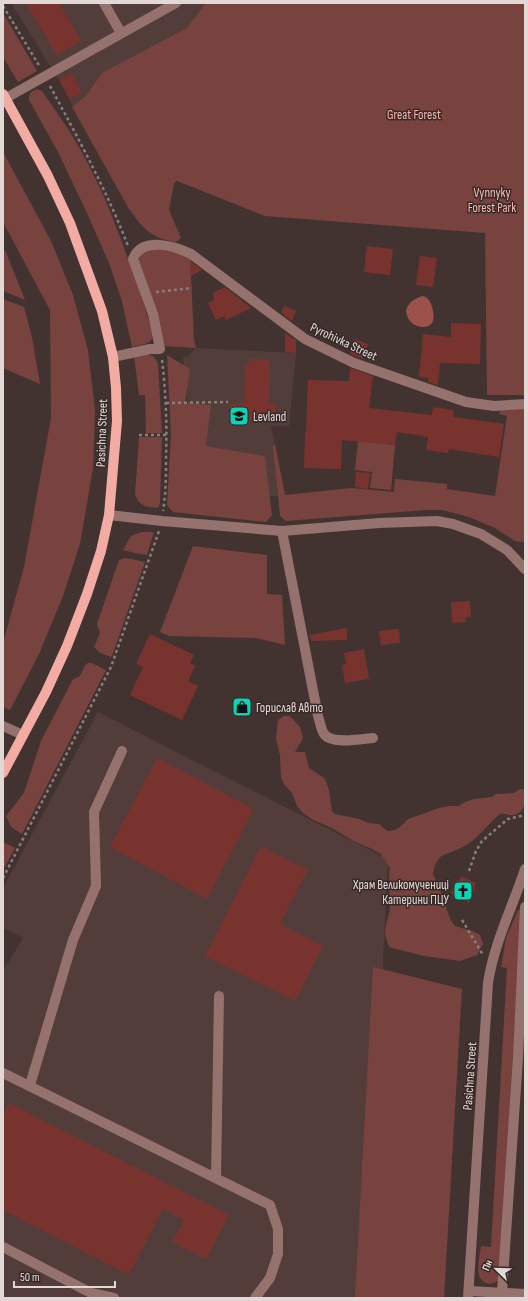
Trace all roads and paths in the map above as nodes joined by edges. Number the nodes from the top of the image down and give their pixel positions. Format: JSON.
{"nodes":[{"id":1,"x":104,"y":3,"type":"edge"},
{"id":2,"x":176,"y":3,"type":"edge"},
{"id":3,"x":3,"y":6,"type":"edge"},
{"id":4,"x":121,"y":33,"type":"junction"},
{"id":5,"x":45,"y":76,"type":"junction"},
{"id":6,"x":4,"y":96,"type":"edge"},
{"id":7,"x":133,"y":259,"type":"junction"},
{"id":8,"x":192,"y":288,"type":"dead end"},
{"id":9,"x":146,"y":293,"type":"junction"},
{"id":10,"x":160,"y":349,"type":"junction"},
{"id":11,"x":112,"y":357,"type":"junction"},
{"id":12,"x":228,"y":402,"type":"dead end"},
{"id":13,"x":166,"y":403,"type":"junction"},
{"id":14,"x":525,"y":404,"type":"edge"},
{"id":15,"x":139,"y":435,"type":"dead end"},
{"id":16,"x":166,"y":435,"type":"junction"},
{"id":17,"x":109,"y":515,"type":"junction"},
{"id":18,"x":162,"y":521,"type":"junction"},
{"id":19,"x":282,"y":531,"type":"junction"},
{"id":20,"x":523,"y":563,"type":"edge"},
{"id":21,"x":3,"y":726,"type":"edge"},
{"id":22,"x":23,"y":735,"type":"junction"},
{"id":23,"x":373,"y":738,"type":"dead end"},
{"id":24,"x":122,"y":751,"type":"dead end"},
{"id":25,"x":3,"y":773,"type":"edge"},
{"id":26,"x":525,"y":815,"type":"edge"},
{"id":27,"x":525,"y":869,"type":"edge"},
{"id":28,"x":469,"y":870,"type":"dead end"},
{"id":29,"x":3,"y":878,"type":"edge"},
{"id":30,"x":525,"y":907,"type":"edge"},
{"id":31,"x":462,"y":920,"type":"dead end"},
{"id":32,"x":490,"y":968,"type":"junction"},
{"id":33,"x":219,"y":996,"type":"dead end"},
{"id":34,"x":522,"y":1058,"type":"edge"},
{"id":35,"x":3,"y":1072,"type":"edge"},
{"id":36,"x":30,"y":1085,"type":"junction"},
{"id":37,"x":216,"y":1178,"type":"junction"},
{"id":38,"x":3,"y":1246,"type":"edge"},
{"id":39,"x":502,"y":1292,"type":"junction"},
{"id":40,"x":468,"y":1294,"type":"edge"},
{"id":41,"x":525,"y":1294,"type":"edge"},
{"id":42,"x":114,"y":1298,"type":"edge"},
{"id":43,"x":255,"y":1298,"type":"edge"}],
"edges":[{"from":1,"to":4,"type":"street"},
{"from":2,"to":4,"type":"street"},
{"from":3,"to":5,"type":"path"},
{"from":4,"to":5,"type":"street"},
{"from":5,"to":6,"type":"street"},
{"from":5,"to":7,"type":"path"},
{"from":6,"to":11,"type":"main road","name":"Pasichna Street"},
{"from":7,"to":9,"type":"street"},
{"from":7,"to":14,"type":"street","name":"Pyrohivka Street"},
{"from":8,"to":9,"type":"path"},
{"from":9,"to":10,"type":"street"},
{"from":10,"to":11,"type":"street"},
{"from":10,"to":13,"type":"path"},
{"from":11,"to":17,"type":"main road","name":"Pasichna Street"},
{"from":12,"to":13,"type":"path"},
{"from":13,"to":16,"type":"path"},
{"from":15,"to":16,"type":"path"},
{"from":16,"to":18,"type":"path"},
{"from":17,"to":18,"type":"street"},
{"from":17,"to":22,"type":"main road","name":"Pasichna Street"},
{"from":18,"to":19,"type":"street"},
{"from":18,"to":29,"type":"path"},
{"from":19,"to":20,"type":"street"},
{"from":19,"to":23,"type":"street"},
{"from":21,"to":22,"type":"street"},
{"from":22,"to":25,"type":"main road","name":"Pasichna Street"},
{"from":24,"to":36,"type":"street"},
{"from":26,"to":28,"type":"path"},
{"from":27,"to":32,"type":"street","name":"Pasichna Street"},
{"from":30,"to":34,"type":"street"},
{"from":31,"to":32,"type":"path"},
{"from":32,"to":40,"type":"street","name":"Pasichna Street"},
{"from":33,"to":37,"type":"street"},
{"from":34,"to":39,"type":"street"},
{"from":35,"to":36,"type":"street"},
{"from":36,"to":37,"type":"street"},
{"from":37,"to":43,"type":"street"},
{"from":38,"to":42,"type":"street"},
{"from":39,"to":40,"type":"street"},
{"from":39,"to":41,"type":"street"}]}
